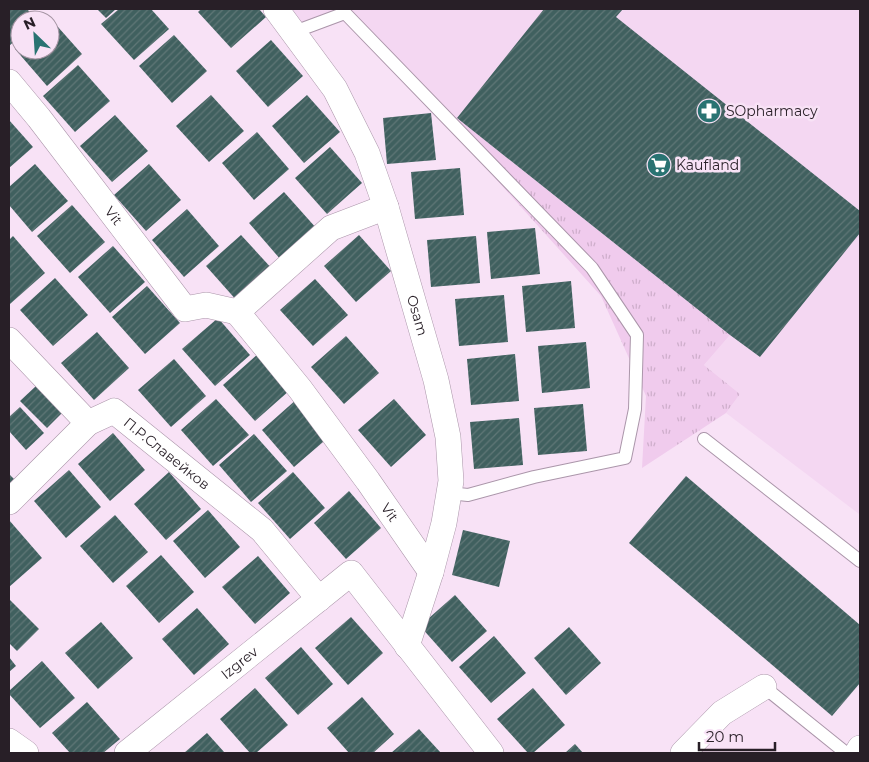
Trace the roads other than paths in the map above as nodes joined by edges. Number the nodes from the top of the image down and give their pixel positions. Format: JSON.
{"nodes":[{"id":1,"x":276,"y":9,"type":"edge"},
{"id":2,"x":294,"y":32,"type":"junction"},
{"id":3,"x":9,"y":82,"type":"edge"},
{"id":4,"x":386,"y":207,"type":"junction"},
{"id":5,"x":237,"y":312,"type":"junction"},
{"id":6,"x":9,"y":340,"type":"edge"},
{"id":7,"x":88,"y":423,"type":"junction"},
{"id":8,"x":704,"y":439,"type":"dead end"},
{"id":9,"x":449,"y":494,"type":"junction"},
{"id":10,"x":9,"y":502,"type":"edge"},
{"id":11,"x":860,"y":561,"type":"edge"},
{"id":12,"x":431,"y":572,"type":"junction"},
{"id":13,"x":319,"y":599,"type":"junction"},
{"id":14,"x":407,"y":646,"type":"junction"},
{"id":15,"x":764,"y":687,"type":"joint"},
{"id":16,"x":9,"y":741,"type":"edge"},
{"id":17,"x":860,"y":748,"type":"edge"},
{"id":18,"x":26,"y":753,"type":"edge"},
{"id":19,"x":127,"y":753,"type":"edge"},
{"id":20,"x":491,"y":753,"type":"edge"},
{"id":21,"x":683,"y":753,"type":"edge"},
{"id":22,"x":846,"y":753,"type":"edge"},
{"id":23,"x":857,"y":753,"type":"edge"}],
"edges":[{"from":1,"to":2,"type":"street","name":"Osam"},
{"from":2,"to":4,"type":"street","name":"Osam"},
{"from":2,"to":9,"type":"lane"},
{"from":3,"to":5,"type":"street","name":"Vit"},
{"from":4,"to":5,"type":"street"},
{"from":4,"to":9,"type":"street","name":"Osam"},
{"from":5,"to":12,"type":"street","name":"Vit"},
{"from":6,"to":7,"type":"street"},
{"from":7,"to":10,"type":"street"},
{"from":7,"to":13,"type":"street","name":"П.Р.Славейков"},
{"from":8,"to":11,"type":"lane"},
{"from":9,"to":12,"type":"street","name":"Osam"},
{"from":12,"to":14,"type":"street","name":"Osam"},
{"from":13,"to":14,"type":"street","name":"Izgrev"},
{"from":13,"to":19,"type":"street","name":"Izgrev"},
{"from":14,"to":20,"type":"street"},
{"from":15,"to":21,"type":"street"},
{"from":15,"to":22,"type":"lane"},
{"from":16,"to":18,"type":"street"},
{"from":17,"to":23,"type":"street"}]}
